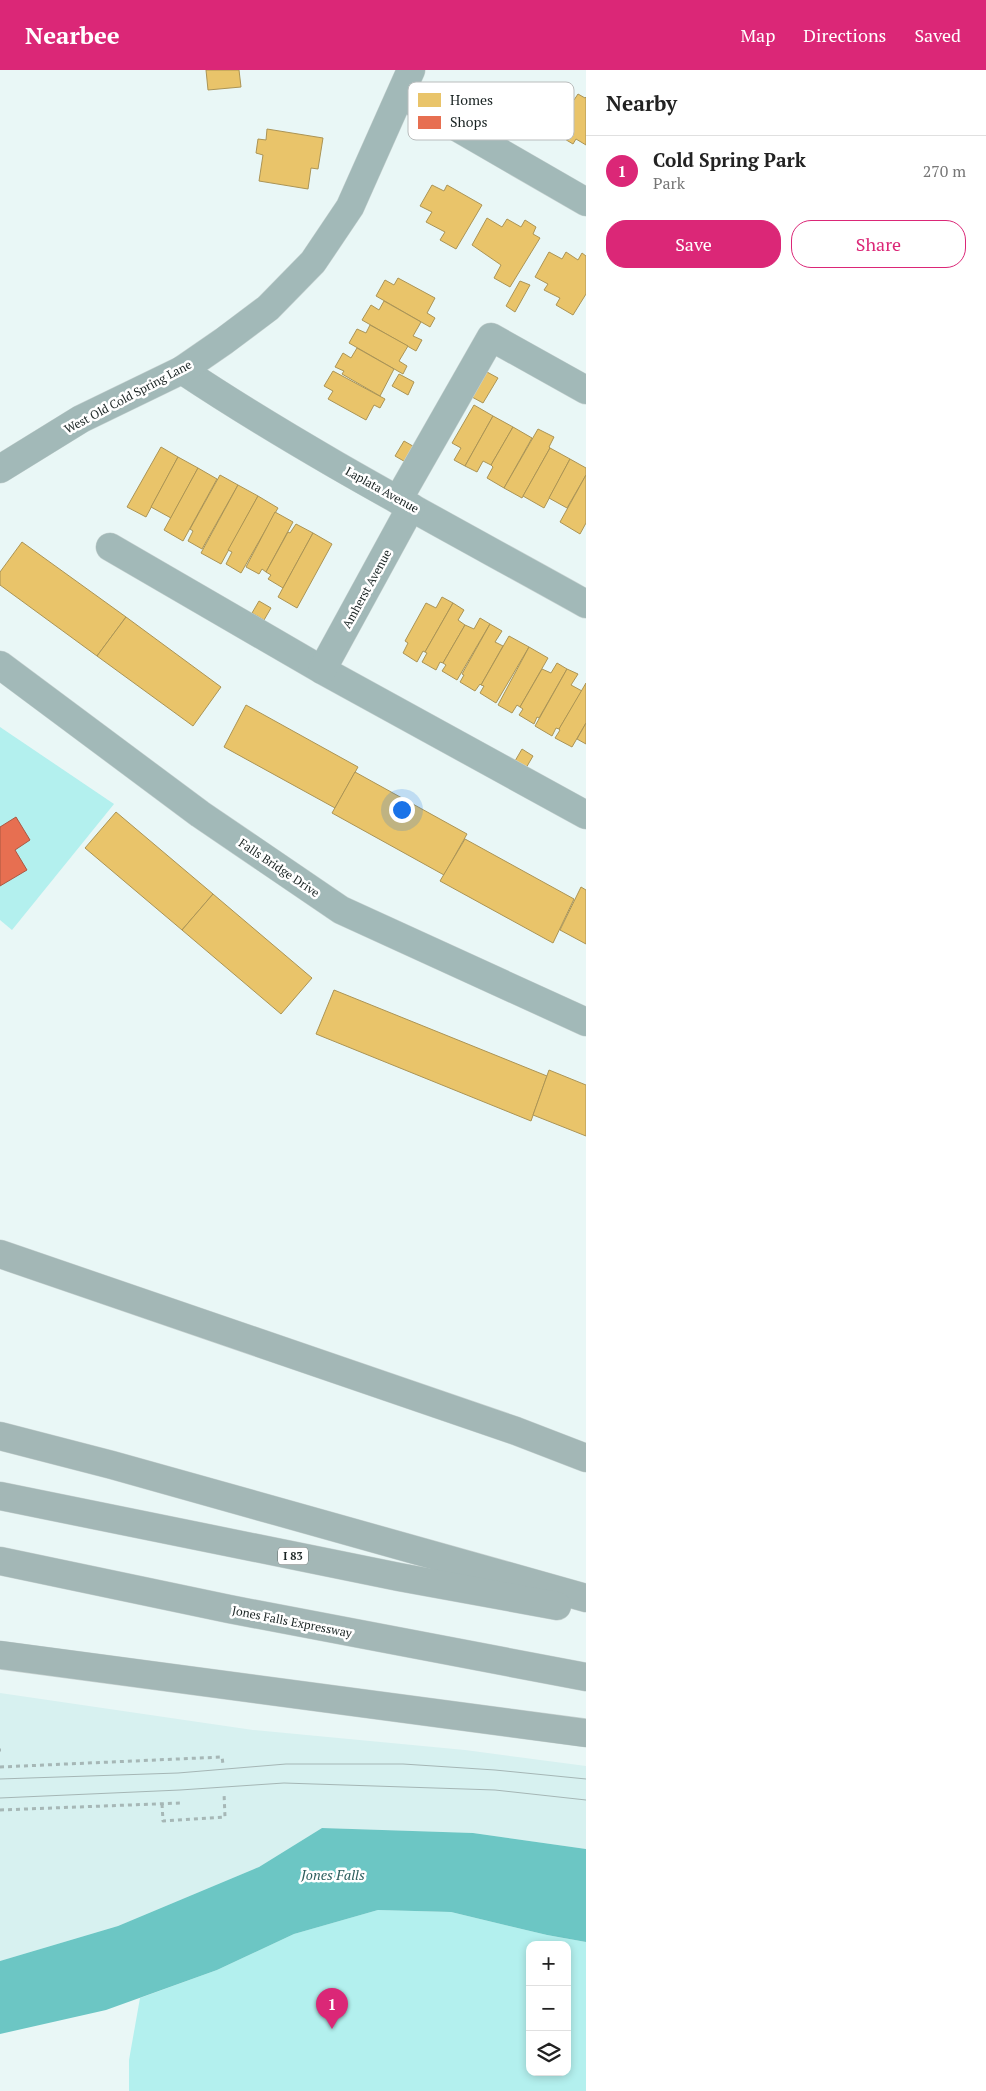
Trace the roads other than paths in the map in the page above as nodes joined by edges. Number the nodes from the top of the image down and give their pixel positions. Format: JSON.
{"nodes":[{"id":1,"x":406,"y":82,"type":"edge"},
{"id":2,"x":493,"y":140,"type":"edge"},
{"id":3,"x":586,"y":202,"type":"edge"},
{"id":4,"x":182,"y":370,"type":"junction"},
{"id":5,"x":586,"y":390,"type":"edge"},
{"id":6,"x":0,"y":469,"type":"edge"},
{"id":7,"x":404,"y":504,"type":"junction"},
{"id":8,"x":110,"y":547,"type":"dead end"},
{"id":9,"x":586,"y":604,"type":"edge"},
{"id":10,"x":0,"y":665,"type":"edge"},
{"id":11,"x":322,"y":670,"type":"junction"},
{"id":12,"x":586,"y":815,"type":"edge"},
{"id":13,"x":586,"y":1022,"type":"edge"},
{"id":14,"x":0,"y":1254,"type":"edge"},
{"id":15,"x":0,"y":1436,"type":"edge"},
{"id":16,"x":586,"y":1458,"type":"edge"},
{"id":17,"x":0,"y":1496,"type":"edge"},
{"id":18,"x":0,"y":1561,"type":"edge"},
{"id":19,"x":586,"y":1598,"type":"edge"},
{"id":20,"x":586,"y":1612,"type":"edge"},
{"id":21,"x":0,"y":1655,"type":"edge"},
{"id":22,"x":586,"y":1677,"type":"edge"},
{"id":23,"x":586,"y":1733,"type":"edge"}],
"edges":[{"from":1,"to":4,"type":"street","name":"West Old Cold Spring Lane"},
{"from":2,"to":3,"type":"street"},
{"from":4,"to":6,"type":"street","name":"West Old Cold Spring Lane"},
{"from":4,"to":7,"type":"street","name":"Laplata Avenue"},
{"from":5,"to":7,"type":"street","name":"Amherst Avenue"},
{"from":7,"to":9,"type":"street","name":"Laplata Avenue"},
{"from":7,"to":11,"type":"street","name":"Amherst Avenue"},
{"from":8,"to":11,"type":"street"},
{"from":10,"to":13,"type":"street","name":"Falls Bridge Drive"},
{"from":11,"to":12,"type":"street"},
{"from":14,"to":16,"type":"highway"},
{"from":15,"to":19,"type":"highway"},
{"from":17,"to":20,"type":"highway","number":"I 83"},
{"from":18,"to":22,"type":"highway","name":"Jones Falls Expressway"},
{"from":21,"to":23,"type":"highway"}]}
